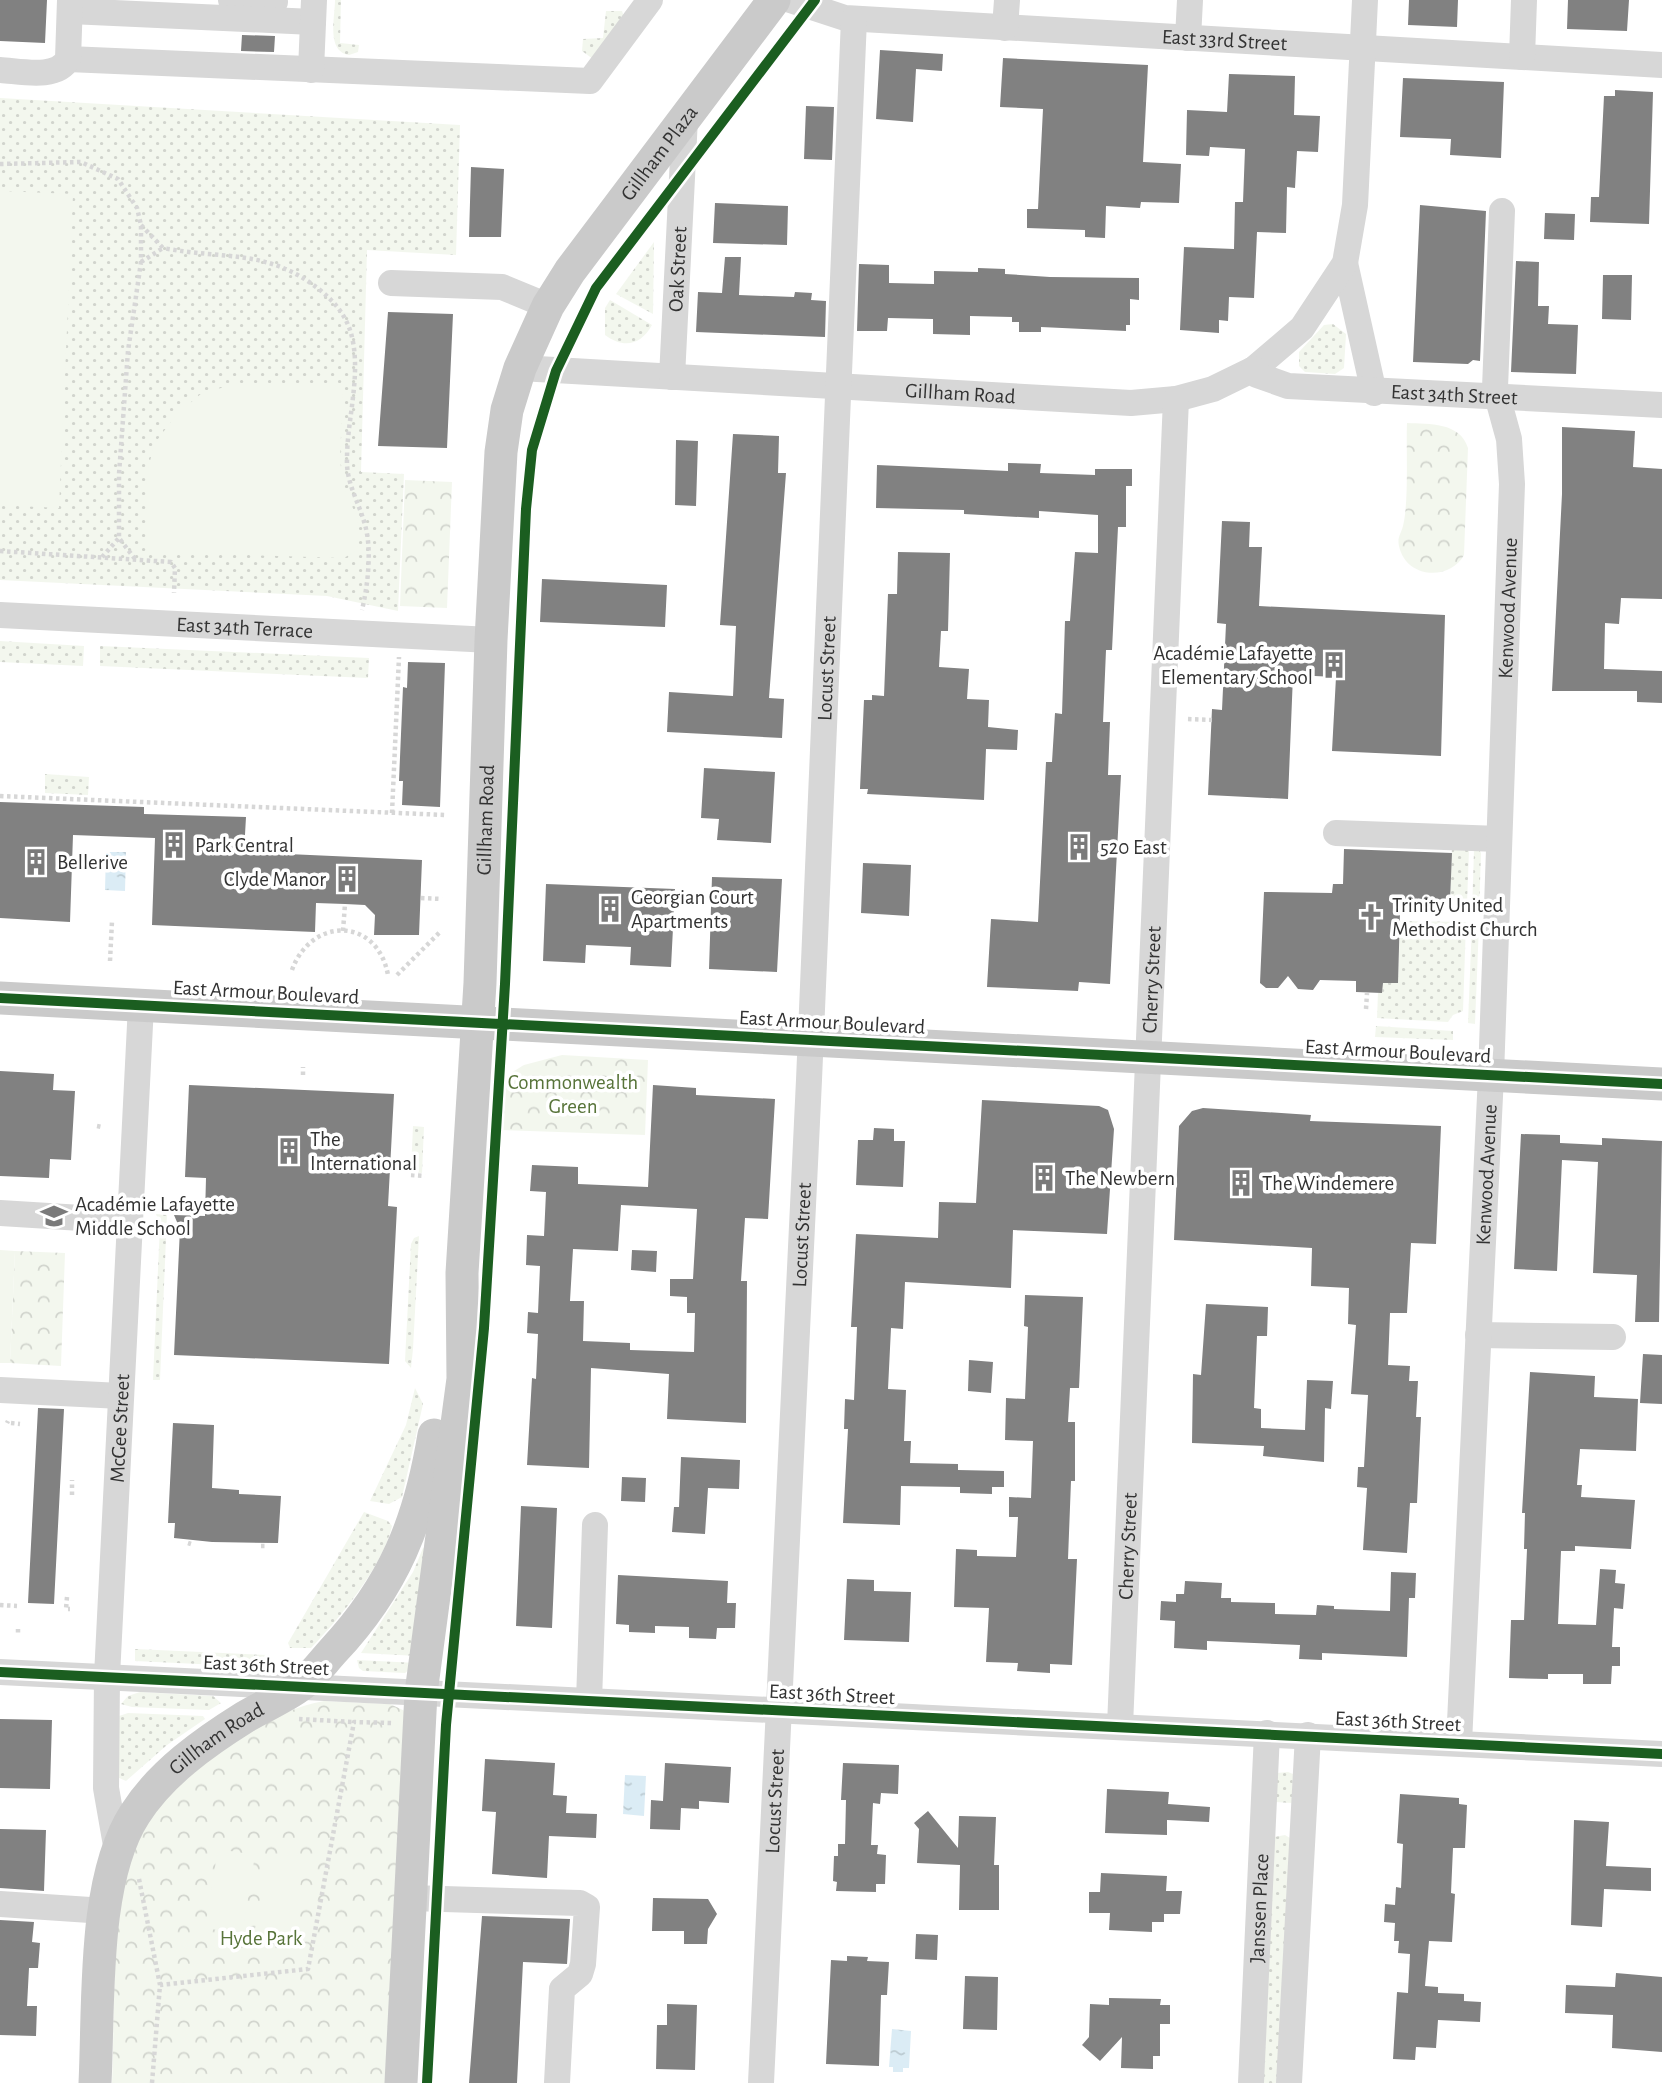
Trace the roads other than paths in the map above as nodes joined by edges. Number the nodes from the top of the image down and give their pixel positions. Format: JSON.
{"nodes":[{"id":1,"x":231,"y":0,"type":"edge"},
{"id":2,"x":650,"y":0,"type":"edge"},
{"id":3,"x":774,"y":0,"type":"edge"},
{"id":4,"x":790,"y":0,"type":"edge"},
{"id":5,"x":1007,"y":0,"type":"edge"},
{"id":6,"x":1190,"y":0,"type":"edge"},
{"id":7,"x":1365,"y":0,"type":"edge"},
{"id":8,"x":1524,"y":0,"type":"edge"},
{"id":9,"x":854,"y":19,"type":"junction"},
{"id":10,"x":70,"y":27,"type":"edge"},
{"id":11,"x":1005,"y":28,"type":"junction"},
{"id":12,"x":312,"y":31,"type":"edge"},
{"id":13,"x":1188,"y":38,"type":"junction"},
{"id":14,"x":1363,"y":48,"type":"junction"},
{"id":15,"x":1522,"y":57,"type":"junction"},
{"id":16,"x":1662,"y":65,"type":"edge"},
{"id":17,"x":0,"y":71,"type":"edge"},
{"id":18,"x":685,"y":118,"type":"junction"},
{"id":19,"x":1502,"y":211,"type":"dead end"},
{"id":20,"x":1345,"y":263,"type":"junction"},
{"id":21,"x":391,"y":283,"type":"dead end"},
{"id":22,"x":548,"y":306,"type":"junction"},
{"id":23,"x":520,"y":368,"type":"junction"},
{"id":24,"x":1254,"y":369,"type":"junction"},
{"id":25,"x":672,"y":377,"type":"junction"},
{"id":26,"x":837,"y":386,"type":"junction"},
{"id":27,"x":1374,"y":393,"type":"junction"},
{"id":28,"x":1176,"y":399,"type":"junction"},
{"id":29,"x":1497,"y":399,"type":"junction"},
{"id":30,"x":1662,"y":405,"type":"edge"},
{"id":31,"x":0,"y":615,"type":"edge"},
{"id":32,"x":491,"y":640,"type":"junction"},
{"id":33,"x":1336,"y":833,"type":"dead end"},
{"id":34,"x":1499,"y":839,"type":"junction"},
{"id":35,"x":0,"y":998,"type":"edge"},
{"id":36,"x":141,"y":1005,"type":"junction"},
{"id":37,"x":478,"y":1022,"type":"junction"},
{"id":38,"x":811,"y":1040,"type":"junction"},
{"id":39,"x":1149,"y":1058,"type":"junction"},
{"id":40,"x":1490,"y":1075,"type":"junction"},
{"id":41,"x":1662,"y":1084,"type":"edge"},
{"id":42,"x":0,"y":1213,"type":"edge"},
{"id":43,"x":130,"y":1221,"type":"junction"},
{"id":44,"x":462,"y":1273,"type":"junction"},
{"id":45,"x":1478,"y":1335,"type":"junction"},
{"id":46,"x":1613,"y":1337,"type":"dead end"},
{"id":47,"x":0,"y":1390,"type":"edge"},
{"id":48,"x":121,"y":1396,"type":"junction"},
{"id":49,"x":595,"y":1525,"type":"dead end"},
{"id":50,"x":0,"y":1672,"type":"edge"},
{"id":51,"x":107,"y":1676,"type":"junction"},
{"id":52,"x":301,"y":1685,"type":"junction"},
{"id":53,"x":421,"y":1693,"type":"junction"},
{"id":54,"x":589,"y":1701,"type":"junction"},
{"id":55,"x":780,"y":1711,"type":"junction"},
{"id":56,"x":1120,"y":1726,"type":"junction"},
{"id":57,"x":1267,"y":1733,"type":"junction"},
{"id":58,"x":1308,"y":1735,"type":"junction"},
{"id":59,"x":1459,"y":1743,"type":"junction"},
{"id":60,"x":1662,"y":1754,"type":"edge"},
{"id":61,"x":1263,"y":1819,"type":"junction"},
{"id":62,"x":1304,"y":1822,"type":"junction"},
{"id":63,"x":117,"y":1851,"type":"junction"},
{"id":64,"x":410,"y":1898,"type":"junction"},
{"id":65,"x":0,"y":1905,"type":"edge"},
{"id":66,"x":104,"y":1911,"type":"junction"},
{"id":67,"x":95,"y":2083,"type":"edge"},
{"id":68,"x":401,"y":2083,"type":"edge"},
{"id":69,"x":557,"y":2083,"type":"edge"},
{"id":70,"x":761,"y":2083,"type":"edge"},
{"id":71,"x":1251,"y":2083,"type":"edge"},
{"id":72,"x":1289,"y":2083,"type":"edge"}],
"edges":[{"from":1,"to":12,"type":"street"},
{"from":2,"to":12,"type":"street"},
{"from":3,"to":18,"type":"main road","name":"Gillham Plaza"},
{"from":4,"to":9,"type":"street","name":"East 33rd Street"},
{"from":5,"to":11,"type":"street"},
{"from":6,"to":13,"type":"street"},
{"from":7,"to":14,"type":"street","name":"Gillham Road"},
{"from":8,"to":15,"type":"street"},
{"from":9,"to":11,"type":"street","name":"East 33rd Street"},
{"from":9,"to":26,"type":"street","name":"Locust Street"},
{"from":10,"to":12,"type":"street"},
{"from":10,"to":12,"type":"street"},
{"from":10,"to":17,"type":"street"},
{"from":11,"to":13,"type":"street","name":"East 33rd Street"},
{"from":13,"to":14,"type":"street","name":"East 33rd Street"},
{"from":14,"to":15,"type":"street","name":"East 33rd Street"},
{"from":14,"to":20,"type":"street","name":"Gillham Road"},
{"from":15,"to":16,"type":"street","name":"East 33rd Street"},
{"from":18,"to":22,"type":"main road","name":"Gillham Plaza"},
{"from":18,"to":25,"type":"street","name":"Oak Street"},
{"from":19,"to":29,"type":"street","name":"Kenwood Avenue"},
{"from":20,"to":24,"type":"street","name":"Gillham Road"},
{"from":20,"to":27,"type":"street","name":"Gillham Road"},
{"from":21,"to":22,"type":"street"},
{"from":22,"to":23,"type":"main road","name":"Gillham Road"},
{"from":23,"to":25,"type":"street","name":"Gillham Road"},
{"from":23,"to":32,"type":"main road","name":"Gillham Road"},
{"from":24,"to":27,"type":"street","name":"East 34th Street"},
{"from":24,"to":28,"type":"street","name":"Gillham Road"},
{"from":25,"to":26,"type":"street","name":"Gillham Road"},
{"from":26,"to":28,"type":"street","name":"Gillham Road"},
{"from":26,"to":38,"type":"street","name":"Locust Street"},
{"from":27,"to":29,"type":"street","name":"East 34th Street"},
{"from":28,"to":39,"type":"street","name":"Cherry Street"},
{"from":29,"to":30,"type":"street","name":"East 34th Street"},
{"from":29,"to":34,"type":"street","name":"Kenwood Avenue"},
{"from":31,"to":32,"type":"street","name":"East 34th Terrace"},
{"from":32,"to":37,"type":"main road","name":"Gillham Road"},
{"from":33,"to":34,"type":"street"},
{"from":34,"to":40,"type":"street","name":"Kenwood Avenue"},
{"from":35,"to":36,"type":"main road","name":"East Armour Boulevard"},
{"from":36,"to":37,"type":"main road","name":"East Armour Boulevard"},
{"from":36,"to":43,"type":"street","name":"McGee Street"},
{"from":37,"to":38,"type":"main road","name":"East Armour Boulevard"},
{"from":37,"to":44,"type":"main road","name":"Gillham Road"},
{"from":38,"to":39,"type":"main road","name":"East Armour Boulevard"},
{"from":38,"to":55,"type":"street","name":"Locust Street"},
{"from":39,"to":40,"type":"main road","name":"East Armour Boulevard"},
{"from":39,"to":56,"type":"street","name":"Cherry Street"},
{"from":40,"to":41,"type":"main road","name":"East Armour Boulevard"},
{"from":40,"to":45,"type":"street","name":"Kenwood Avenue"},
{"from":42,"to":43,"type":"street"},
{"from":43,"to":48,"type":"street","name":"McGee Street"},
{"from":44,"to":52,"type":"main road","name":"Gillham Road"},
{"from":44,"to":53,"type":"main road","name":"Gillham Road"},
{"from":45,"to":46,"type":"street"},
{"from":45,"to":59,"type":"street","name":"Kenwood Avenue"},
{"from":47,"to":48,"type":"street"},
{"from":48,"to":51,"type":"street","name":"McGee Street"},
{"from":49,"to":54,"type":"street"},
{"from":50,"to":51,"type":"street","name":"East 36th Street"},
{"from":51,"to":52,"type":"street","name":"East 36th Street"},
{"from":51,"to":63,"type":"street","name":"McGee Street"},
{"from":52,"to":53,"type":"street","name":"East 36th Street"},
{"from":52,"to":63,"type":"main road","name":"Gillham Road"},
{"from":53,"to":54,"type":"street","name":"East 36th Street"},
{"from":53,"to":64,"type":"main road","name":"Gillham Road"},
{"from":54,"to":55,"type":"street","name":"East 36th Street"},
{"from":55,"to":56,"type":"street","name":"East 36th Street"},
{"from":55,"to":70,"type":"street","name":"Locust Street"},
{"from":56,"to":57,"type":"street","name":"East 36th Street"},
{"from":57,"to":58,"type":"street","name":"East 36th Street"},
{"from":57,"to":61,"type":"street","name":"Janssen Place"},
{"from":58,"to":59,"type":"street","name":"East 36th Street"},
{"from":58,"to":62,"type":"street","name":"Janssen Place"},
{"from":59,"to":60,"type":"street","name":"East 36th Street"},
{"from":61,"to":62,"type":"street"},
{"from":61,"to":71,"type":"street","name":"Janssen Place"},
{"from":62,"to":72,"type":"street","name":"Janssen Place"},
{"from":63,"to":66,"type":"main road","name":"Gillham Road"},
{"from":64,"to":68,"type":"main road","name":"Gillham Road"},
{"from":64,"to":69,"type":"street"},
{"from":65,"to":66,"type":"street"},
{"from":66,"to":67,"type":"main road","name":"Gillham Road"}]}
